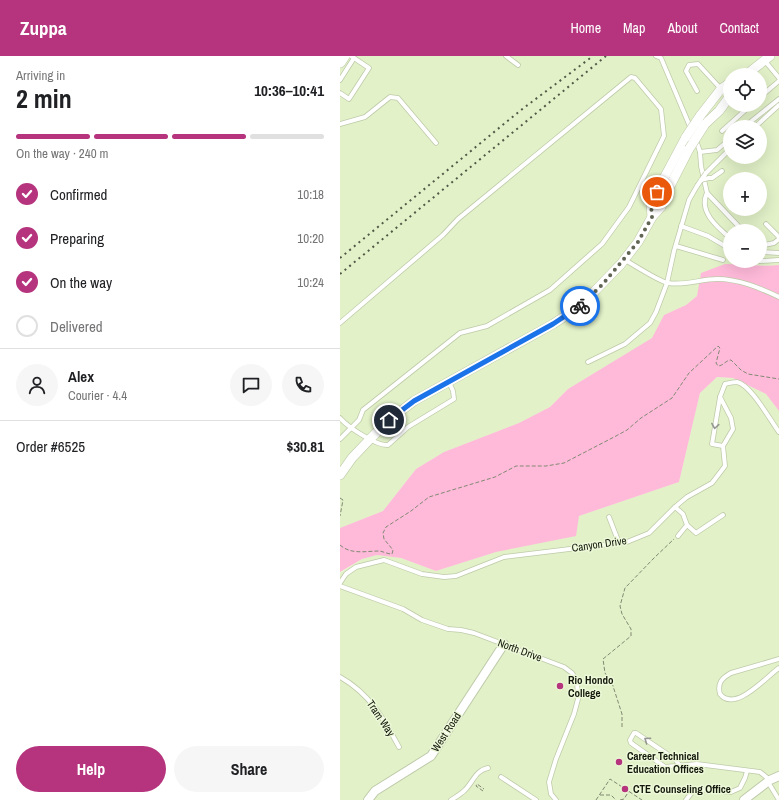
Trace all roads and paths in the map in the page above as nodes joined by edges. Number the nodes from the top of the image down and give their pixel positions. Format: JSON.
{"nodes":[{"id":1,"x":506,"y":56,"type":"edge"},
{"id":2,"x":656,"y":56,"type":"edge"},
{"id":3,"x":350,"y":57,"type":"edge"},
{"id":4,"x":767,"y":58,"type":"edge"},
{"id":5,"x":340,"y":62,"type":"edge"},
{"id":6,"x":518,"y":65,"type":"dead end"},
{"id":7,"x":755,"y":68,"type":"edge"},
{"id":8,"x":779,"y":78,"type":"edge"},
{"id":9,"x":340,"y":80,"type":"edge"},
{"id":10,"x":779,"y":82,"type":"edge"},
{"id":11,"x":721,"y":89,"type":"joint"},
{"id":12,"x":697,"y":91,"type":"dead end"},
{"id":13,"x":767,"y":91,"type":"edge"},
{"id":14,"x":340,"y":93,"type":"edge"},
{"id":15,"x":779,"y":98,"type":"edge"},
{"id":16,"x":723,"y":105,"type":"edge"},
{"id":17,"x":779,"y":105,"type":"edge"},
{"id":18,"x":743,"y":112,"type":"edge"},
{"id":19,"x":702,"y":120,"type":"junction"},
{"id":20,"x":752,"y":120,"type":"edge"},
{"id":21,"x":763,"y":120,"type":"edge"},
{"id":22,"x":340,"y":124,"type":"edge"},
{"id":23,"x":722,"y":131,"type":"dead end"},
{"id":24,"x":436,"y":144,"type":"dead end"},
{"id":25,"x":723,"y":145,"type":"edge"},
{"id":26,"x":700,"y":152,"type":"junction"},
{"id":27,"x":723,"y":156,"type":"edge"},
{"id":28,"x":722,"y":171,"type":"dead end"},
{"id":29,"x":701,"y":180,"type":"junction"},
{"id":30,"x":707,"y":193,"type":"junction"},
{"id":31,"x":652,"y":217,"type":"junction"},
{"id":32,"x":736,"y":224,"type":"edge"},
{"id":33,"x":767,"y":225,"type":"edge"},
{"id":34,"x":681,"y":226,"type":"junction"},
{"id":35,"x":723,"y":233,"type":"edge"},
{"id":36,"x":778,"y":237,"type":"edge"},
{"id":37,"x":767,"y":244,"type":"edge"},
{"id":38,"x":723,"y":245,"type":"edge"},
{"id":39,"x":676,"y":246,"type":"junction"},
{"id":40,"x":767,"y":252,"type":"edge"},
{"id":41,"x":779,"y":253,"type":"edge"},
{"id":42,"x":624,"y":260,"type":"junction"},
{"id":43,"x":723,"y":260,"type":"dead end"},
{"id":44,"x":779,"y":260,"type":"edge"},
{"id":45,"x":767,"y":261,"type":"edge"},
{"id":46,"x":667,"y":283,"type":"junction"},
{"id":47,"x":779,"y":297,"type":"edge"},
{"id":48,"x":340,"y":323,"type":"edge"},
{"id":49,"x":588,"y":362,"type":"dead end"},
{"id":50,"x":779,"y":379,"type":"edge"},
{"id":51,"x":449,"y":381,"type":"junction"},
{"id":52,"x":720,"y":397,"type":"junction"},
{"id":53,"x":340,"y":418,"type":"edge"},
{"id":54,"x":352,"y":428,"type":"junction"},
{"id":55,"x":779,"y":432,"type":"edge"},
{"id":56,"x":340,"y":439,"type":"edge"},
{"id":57,"x":370,"y":439,"type":"junction"},
{"id":58,"x":723,"y":446,"type":"junction"},
{"id":59,"x":340,"y":475,"type":"edge"},
{"id":60,"x":340,"y":498,"type":"edge"},
{"id":61,"x":675,"y":507,"type":"junction"},
{"id":62,"x":723,"y":515,"type":"dead end"},
{"id":63,"x":340,"y":516,"type":"edge"},
{"id":64,"x":609,"y":517,"type":"dead end"},
{"id":65,"x":687,"y":525,"type":"junction"},
{"id":66,"x":678,"y":536,"type":"joint"},
{"id":67,"x":619,"y":543,"type":"junction"},
{"id":68,"x":340,"y":544,"type":"edge"},
{"id":69,"x":340,"y":584,"type":"edge"},
{"id":70,"x":504,"y":644,"type":"junction"},
{"id":71,"x":779,"y":659,"type":"edge"},
{"id":72,"x":779,"y":668,"type":"edge"},
{"id":73,"x":340,"y":677,"type":"edge"},
{"id":74,"x":622,"y":728,"type":"dead end"},
{"id":75,"x":399,"y":747,"type":"dead end"},
{"id":76,"x":679,"y":766,"type":"junction"},
{"id":77,"x":488,"y":768,"type":"dead end"},
{"id":78,"x":747,"y":771,"type":"junction"},
{"id":79,"x":779,"y":776,"type":"edge"},
{"id":80,"x":501,"y":777,"type":"dead end"},
{"id":81,"x":769,"y":780,"type":"junction"},
{"id":82,"x":629,"y":791,"type":"junction"},
{"id":83,"x":599,"y":795,"type":"junction"},
{"id":84,"x":371,"y":799,"type":"edge"},
{"id":85,"x":624,"y":799,"type":"edge"},
{"id":86,"x":451,"y":800,"type":"edge"},
{"id":87,"x":536,"y":800,"type":"edge"},
{"id":88,"x":556,"y":800,"type":"edge"},
{"id":89,"x":596,"y":800,"type":"edge"},
{"id":90,"x":616,"y":800,"type":"edge"},
{"id":91,"x":620,"y":800,"type":"edge"},
{"id":92,"x":642,"y":800,"type":"edge"},
{"id":93,"x":686,"y":800,"type":"edge"},
{"id":94,"x":744,"y":800,"type":"edge"},
{"id":95,"x":779,"y":800,"type":"edge"}],
"edges":[{"from":1,"to":6,"type":"lane"},
{"from":2,"to":26,"type":"lane"},
{"from":3,"to":5,"type":"main road"},
{"from":3,"to":9,"type":"lane"},
{"from":3,"to":14,"type":"lane"},
{"from":4,"to":7,"type":"street"},
{"from":4,"to":8,"type":"lane"},
{"from":10,"to":13,"type":"lane"},
{"from":11,"to":12,"type":"lane"},
{"from":11,"to":19,"type":"street"},
{"from":15,"to":20,"type":"lane"},
{"from":16,"to":19,"type":"street"},
{"from":17,"to":21,"type":"lane"},
{"from":18,"to":23,"type":"lane"},
{"from":19,"to":31,"type":"street","bridge":true},
{"from":19,"to":31,"type":"street","bridge":true},
{"from":22,"to":24,"type":"lane"},
{"from":25,"to":26,"type":"lane"},
{"from":26,"to":30,"type":"lane"},
{"from":27,"to":29,"type":"lane","bridge":true},
{"from":28,"to":29,"type":"lane","bridge":true},
{"from":29,"to":34,"type":"lane","bridge":true},
{"from":30,"to":32,"type":"lane"},
{"from":30,"to":35,"type":"lane"},
{"from":31,"to":42,"type":"street"},
{"from":33,"to":36,"type":"lane"},
{"from":34,"to":38,"type":"lane"},
{"from":34,"to":39,"type":"lane"},
{"from":36,"to":37,"type":"lane"},
{"from":39,"to":43,"type":"lane"},
{"from":39,"to":46,"type":"lane"},
{"from":40,"to":41,"type":"lane"},
{"from":42,"to":46,"type":"lane"},
{"from":42,"to":51,"type":"street"},
{"from":44,"to":45,"type":"lane"},
{"from":46,"to":47,"type":"lane"},
{"from":46,"to":49,"type":"lane"},
{"from":48,"to":54,"type":"lane"},
{"from":50,"to":68,"type":"path"},
{"from":51,"to":57,"type":"street"},
{"from":51,"to":57,"type":"lane"},
{"from":52,"to":55,"type":"lane"},
{"from":52,"to":58,"type":"lane"},
{"from":52,"to":58,"type":"lane","one_way":true},
{"from":53,"to":54,"type":"lane"},
{"from":54,"to":56,"type":"lane"},
{"from":54,"to":57,"type":"lane"},
{"from":57,"to":59,"type":"street"},
{"from":58,"to":61,"type":"lane","name":"Canyon Drive"},
{"from":60,"to":63,"type":"path"},
{"from":61,"to":65,"type":"lane"},
{"from":61,"to":67,"type":"lane","name":"Canyon Drive"},
{"from":62,"to":65,"type":"lane"},
{"from":64,"to":67,"type":"lane"},
{"from":65,"to":66,"type":"lane"},
{"from":66,"to":74,"type":"path"},
{"from":67,"to":69,"type":"lane","name":"Canyon Drive"},
{"from":69,"to":70,"type":"lane","name":"North Drive"},
{"from":70,"to":84,"type":"street","name":"West Road"},
{"from":70,"to":88,"type":"lane","name":"North Drive"},
{"from":71,"to":72,"type":"lane"},
{"from":73,"to":75,"type":"lane","name":"Tram Way"},
{"from":76,"to":76,"type":"lane","one_way":true},
{"from":76,"to":78,"type":"lane"},
{"from":77,"to":86,"type":"lane"},
{"from":78,"to":81,"type":"lane"},
{"from":78,"to":93,"type":"lane"},
{"from":79,"to":81,"type":"street"},
{"from":80,"to":87,"type":"lane"},
{"from":81,"to":94,"type":"street"},
{"from":81,"to":95,"type":"lane"},
{"from":82,"to":83,"type":"path"},
{"from":82,"to":85,"type":"path"},
{"from":82,"to":92,"type":"path"},
{"from":83,"to":89,"type":"path"},
{"from":83,"to":90,"type":"path"},
{"from":85,"to":91,"type":"path"}]}
